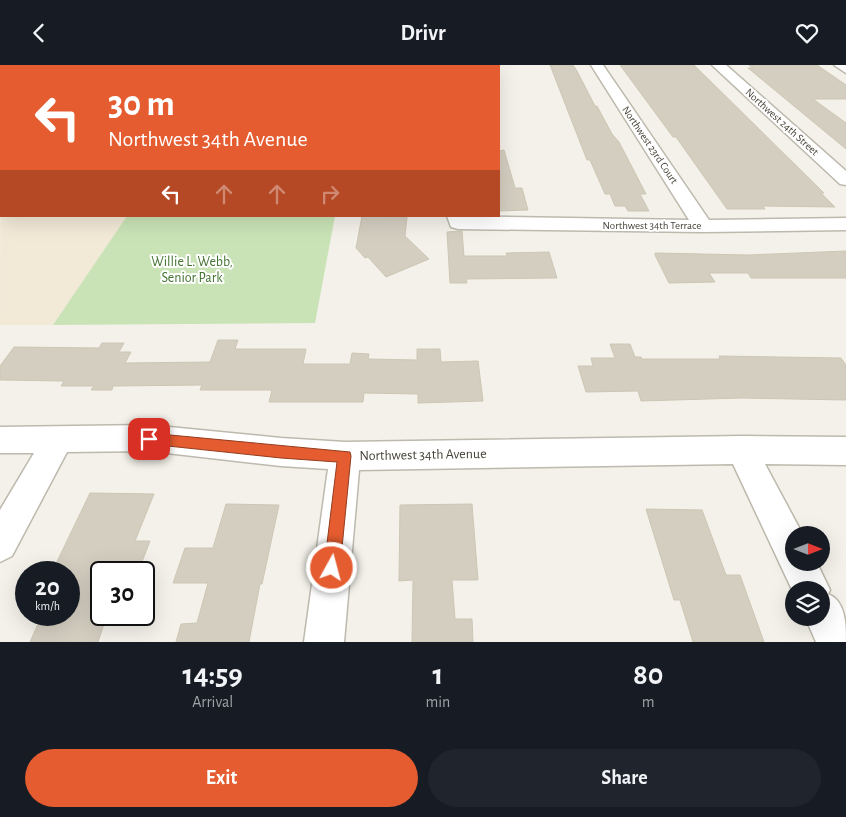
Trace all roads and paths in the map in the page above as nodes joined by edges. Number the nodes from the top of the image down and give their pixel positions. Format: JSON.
{"nodes":[{"id":1,"x":597,"y":65,"type":"edge"},
{"id":2,"x":718,"y":65,"type":"edge"},
{"id":3,"x":840,"y":65,"type":"edge"},
{"id":4,"x":846,"y":69,"type":"edge"},
{"id":5,"x":846,"y":180,"type":"edge"},
{"id":6,"x":457,"y":220,"type":"edge"},
{"id":7,"x":846,"y":224,"type":"edge"},
{"id":8,"x":703,"y":225,"type":"junction"},
{"id":9,"x":58,"y":439,"type":"junction"},
{"id":10,"x":0,"y":440,"type":"edge"},
{"id":11,"x":742,"y":450,"type":"junction"},
{"id":12,"x":846,"y":451,"type":"edge"},
{"id":13,"x":345,"y":456,"type":"junction"},
{"id":14,"x":785,"y":537,"type":"edge"},
{"id":15,"x":0,"y":544,"type":"edge"},
{"id":16,"x":829,"y":626,"type":"edge"},
{"id":17,"x":324,"y":642,"type":"edge"},
{"id":18,"x":837,"y":642,"type":"edge"}],
"edges":[{"from":1,"to":8,"type":"street","name":"Northwest 23rd Court"},
{"from":2,"to":5,"type":"street","name":"Northwest 24th Street"},
{"from":3,"to":4,"type":"street"},
{"from":6,"to":8,"type":"street","name":"Northwest 34th Terrace"},
{"from":7,"to":8,"type":"street","name":"Northwest 34th Terrace"},
{"from":9,"to":10,"type":"street","name":"Northwest 34th Avenue"},
{"from":9,"to":13,"type":"street","name":"Northwest 34th Avenue"},
{"from":9,"to":15,"type":"street"},
{"from":11,"to":12,"type":"street","name":"Northwest 34th Avenue"},
{"from":11,"to":13,"type":"street","name":"Northwest 34th Avenue"},
{"from":11,"to":14,"type":"street"},
{"from":13,"to":17,"type":"street"},
{"from":16,"to":18,"type":"street"}]}
